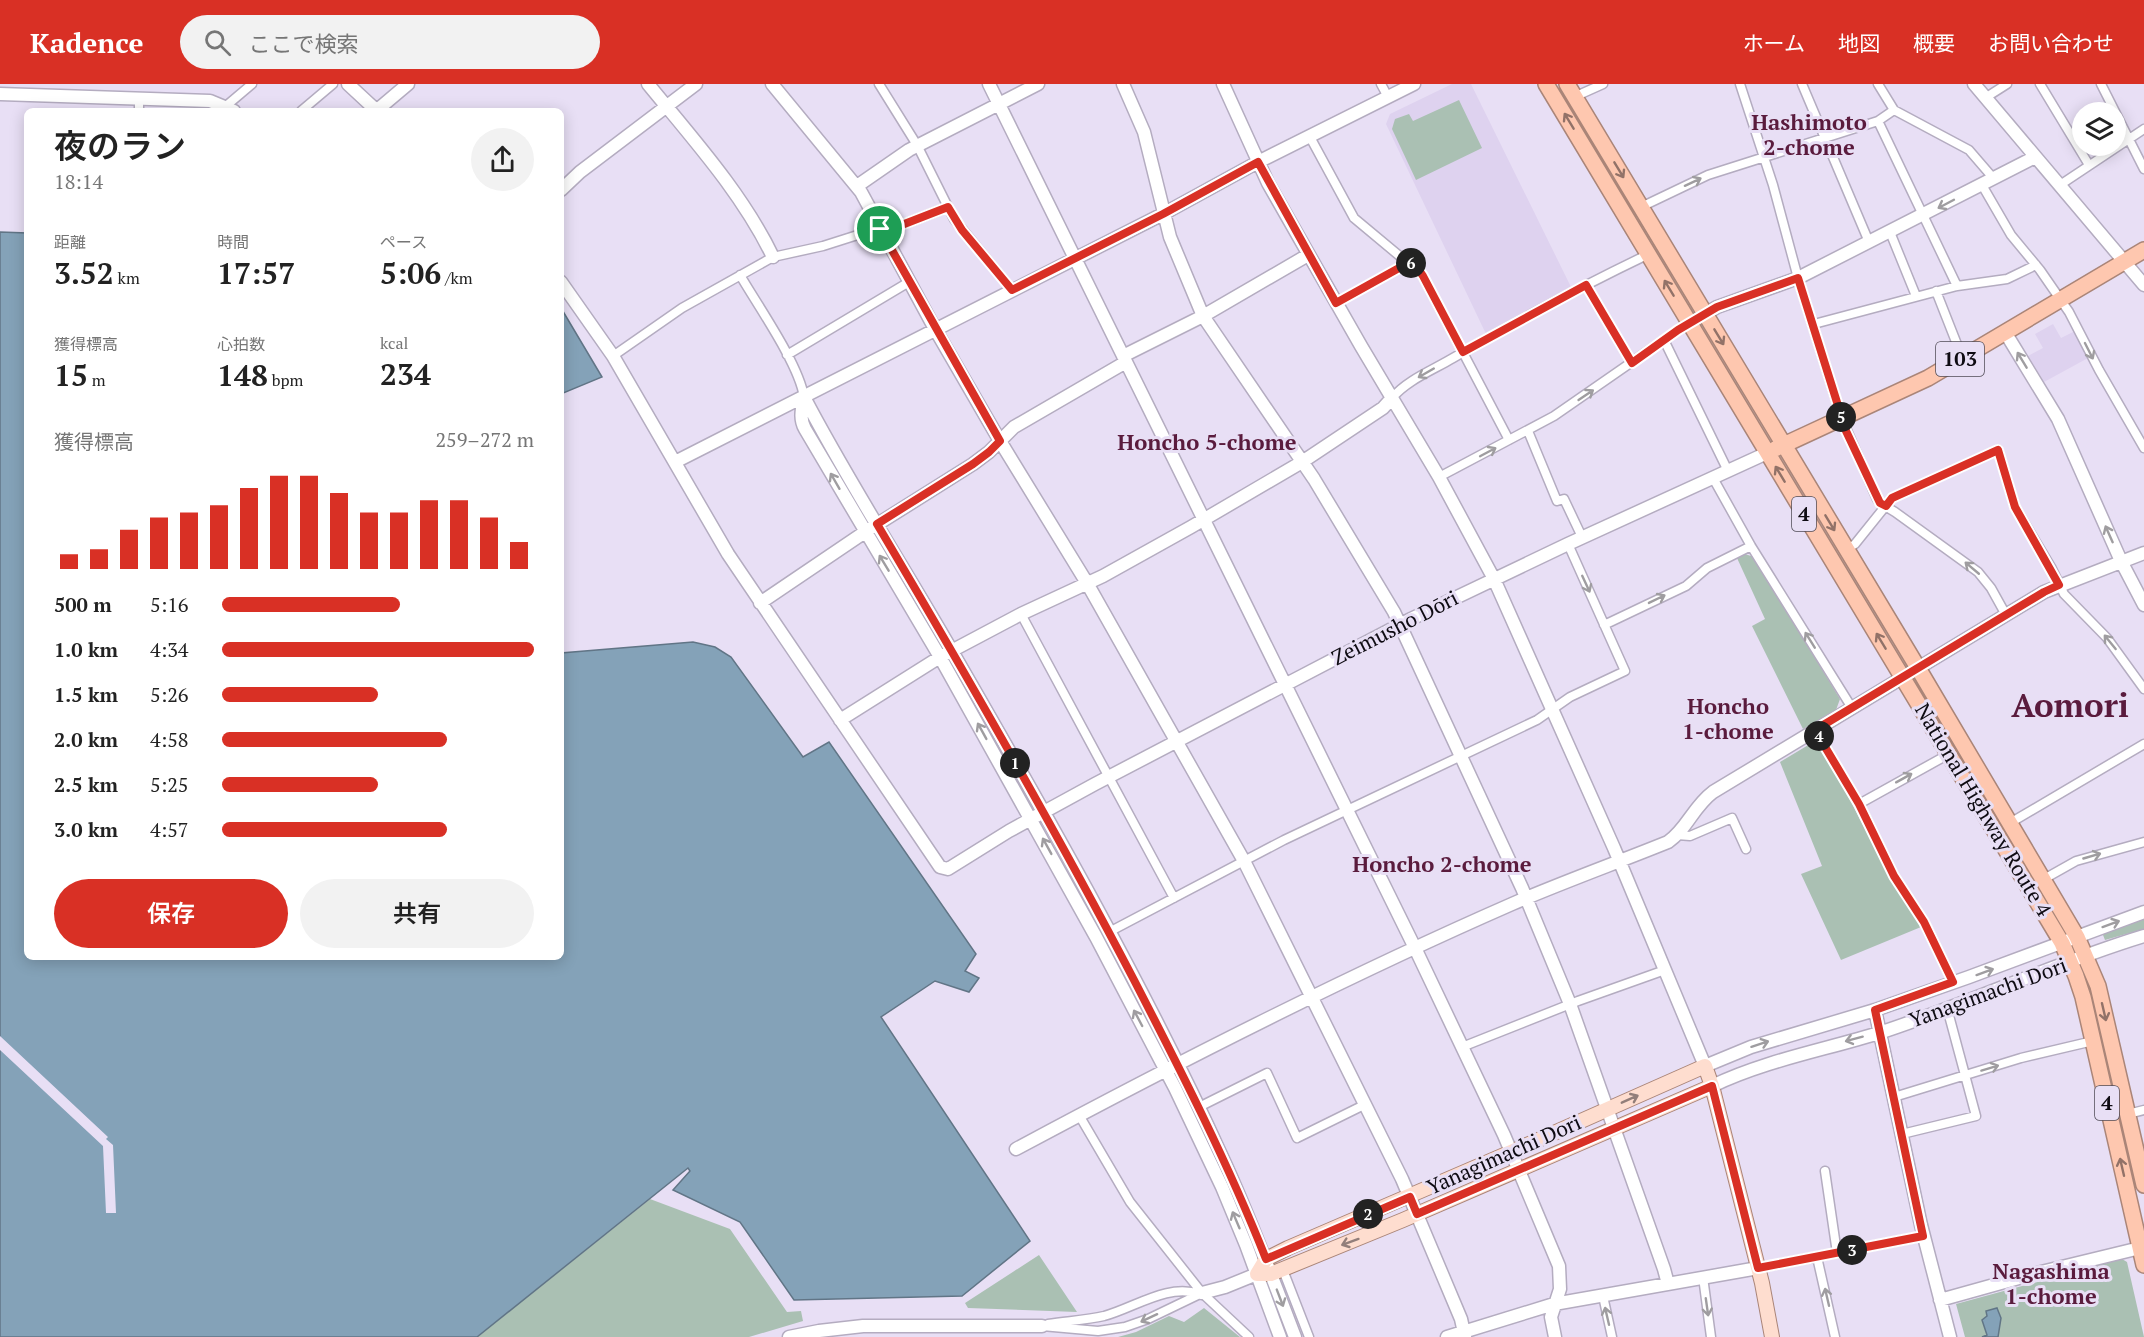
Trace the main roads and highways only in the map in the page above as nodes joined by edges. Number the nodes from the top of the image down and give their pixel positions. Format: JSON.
{"nodes":[{"id":1,"x":1546,"y":84,"type":"edge"},
{"id":2,"x":1571,"y":90,"type":"edge"},
{"id":3,"x":2144,"y":250,"type":"edge"},
{"id":4,"x":1783,"y":446,"type":"junction"},
{"id":5,"x":1767,"y":453,"type":"junction"},
{"id":6,"x":1712,"y":1086,"type":"junction"},
{"id":7,"x":2144,"y":1185,"type":"edge"},
{"id":8,"x":2142,"y":1249,"type":"edge"},
{"id":9,"x":2144,"y":1265,"type":"edge"},
{"id":10,"x":1772,"y":1337,"type":"edge"}],
"edges":[{"from":5,"to":1,"type":"highway","name":"National Highway Route 4","number":"4","one_way":true},
{"from":2,"to":4,"type":"highway","name":"National Highway Route 4","number":"4","one_way":true},
{"from":3,"to":4,"type":"highway","number":"103"},
{"from":4,"to":5,"type":"highway","number":"103"},
{"from":4,"to":7,"type":"highway","name":"National Highway Route 4","number":"4","one_way":true},
{"from":8,"to":5,"type":"highway","name":"National Highway Route 4","number":"4","one_way":true},
{"from":6,"to":6,"type":"main road","name":"Yanagimachi Dori","one_way":true},
{"from":6,"to":10,"type":"main road"},
{"from":8,"to":9,"type":"highway","name":"National Highway Route 4","number":"4"}]}
